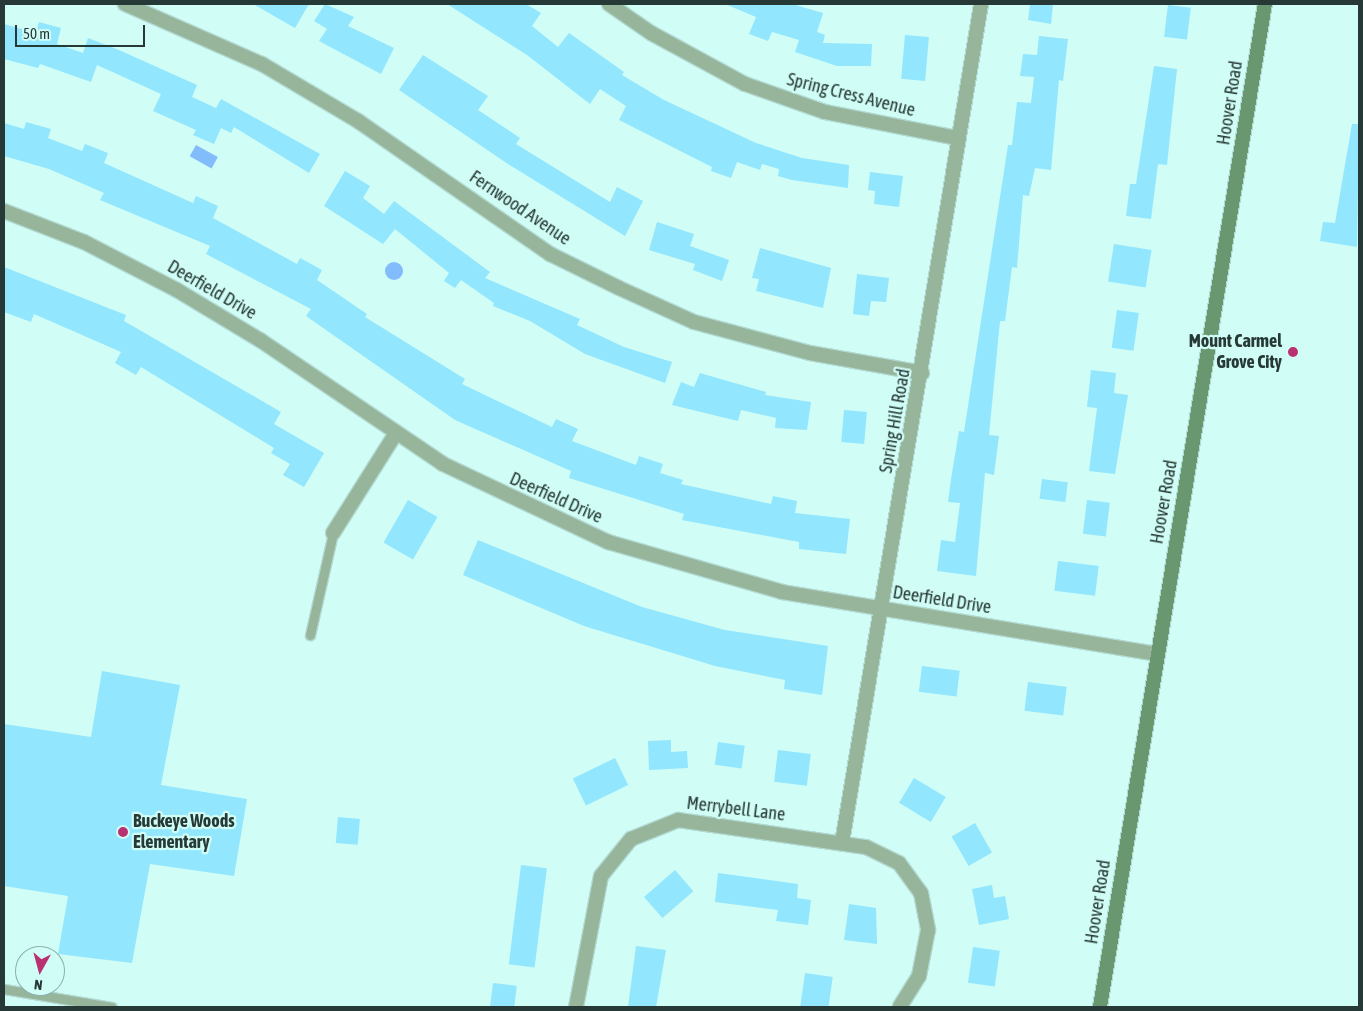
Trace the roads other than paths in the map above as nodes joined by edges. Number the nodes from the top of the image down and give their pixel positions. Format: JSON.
{"nodes":[{"id":1,"x":125,"y":4,"type":"edge"},
{"id":2,"x":609,"y":4,"type":"edge"},
{"id":3,"x":981,"y":4,"type":"edge"},
{"id":4,"x":1265,"y":4,"type":"edge"},
{"id":5,"x":958,"y":138,"type":"junction"},
{"id":6,"x":4,"y":211,"type":"edge"},
{"id":7,"x":922,"y":374,"type":"junction"},
{"id":8,"x":396,"y":433,"type":"junction"},
{"id":9,"x":333,"y":533,"type":"joint"},
{"id":10,"x":882,"y":610,"type":"junction"},
{"id":11,"x":310,"y":635,"type":"dead end"},
{"id":12,"x":1157,"y":654,"type":"junction"},
{"id":13,"x":842,"y":843,"type":"junction"},
{"id":14,"x":4,"y":989,"type":"edge"},
{"id":15,"x":112,"y":1007,"type":"edge"},
{"id":16,"x":576,"y":1007,"type":"edge"},
{"id":17,"x":900,"y":1007,"type":"edge"},
{"id":18,"x":1100,"y":1007,"type":"edge"}],
"edges":[{"from":1,"to":7,"type":"street","name":"Fernwood Avenue"},
{"from":2,"to":5,"type":"street","name":"Spring Cress Avenue"},
{"from":3,"to":5,"type":"street","name":"Spring Hill Road"},
{"from":4,"to":12,"type":"main road","name":"Hoover Road"},
{"from":5,"to":7,"type":"street","name":"Spring Hill Road"},
{"from":6,"to":8,"type":"street","name":"Deerfield Drive"},
{"from":7,"to":10,"type":"street","name":"Spring Hill Road"},
{"from":8,"to":9,"type":"street"},
{"from":8,"to":10,"type":"street","name":"Deerfield Drive"},
{"from":9,"to":11,"type":"lane"},
{"from":10,"to":12,"type":"street","name":"Deerfield Drive"},
{"from":10,"to":13,"type":"street","name":"Spring Hill Road"},
{"from":12,"to":18,"type":"main road","name":"Hoover Road"},
{"from":13,"to":16,"type":"street","name":"Merrybell Lane"},
{"from":13,"to":17,"type":"street","name":"Merrybell Lane"},
{"from":14,"to":15,"type":"lane"}]}
